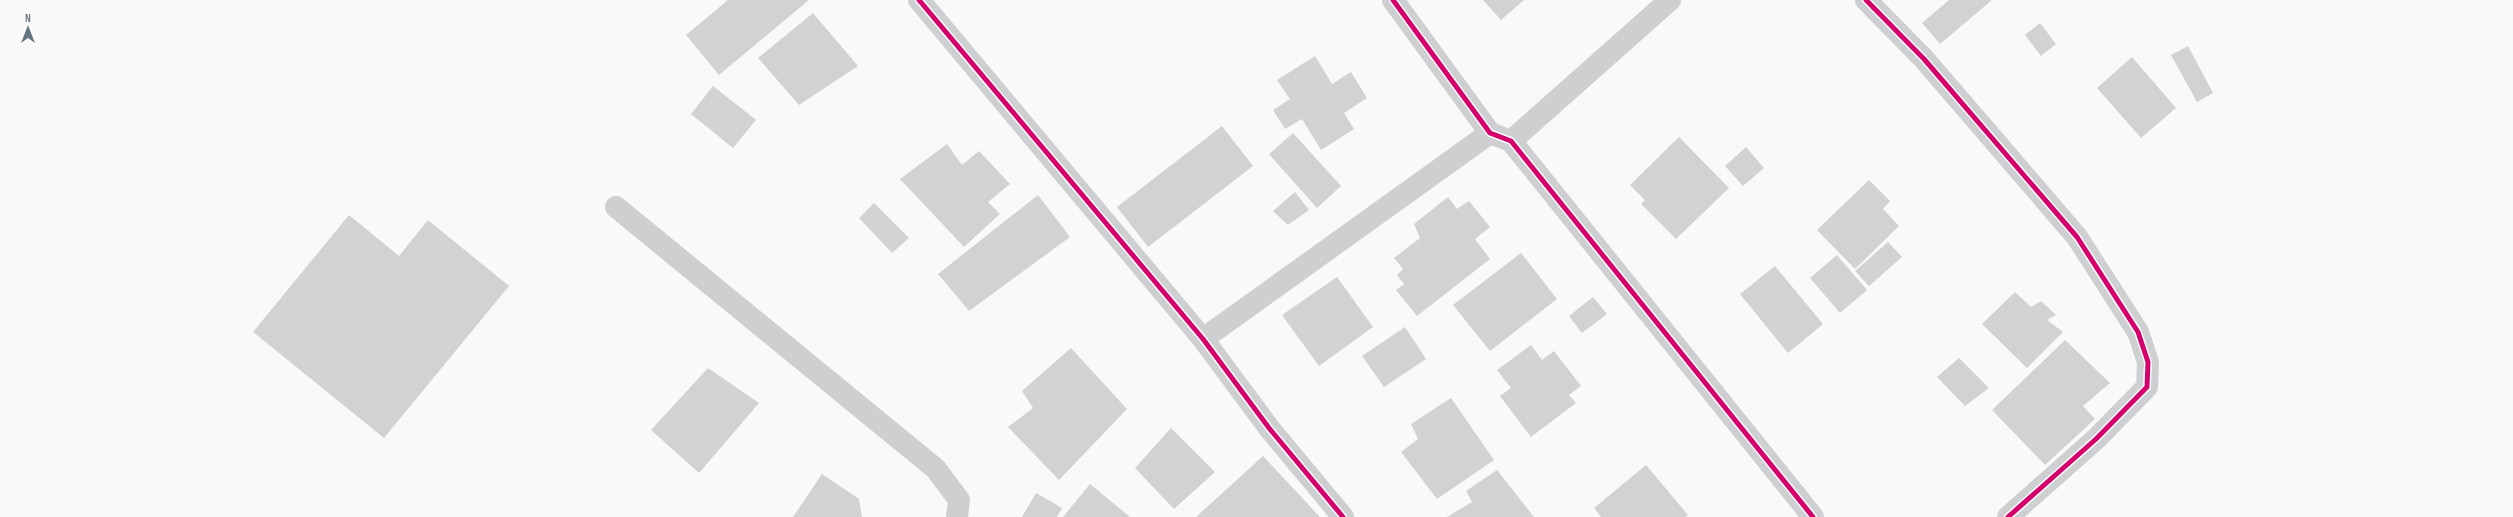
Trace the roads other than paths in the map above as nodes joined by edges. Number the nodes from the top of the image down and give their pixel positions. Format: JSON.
{"nodes":[{"id":1,"x":919,"y":0,"type":"edge"},
{"id":2,"x":1393,"y":0,"type":"edge"},
{"id":3,"x":1670,"y":0,"type":"edge"},
{"id":4,"x":1866,"y":0,"type":"edge"},
{"id":5,"x":1490,"y":134,"type":"junction"},
{"id":6,"x":1511,"y":141,"type":"junction"},
{"id":7,"x":616,"y":206,"type":"dead end"},
{"id":8,"x":1203,"y":339,"type":"junction"},
{"id":9,"x":957,"y":517,"type":"edge"},
{"id":10,"x":1343,"y":517,"type":"edge"},
{"id":11,"x":1813,"y":517,"type":"edge"},
{"id":12,"x":2008,"y":517,"type":"edge"}],
"edges":[{"from":1,"to":8,"type":"street"},
{"from":2,"to":5,"type":"street"},
{"from":3,"to":6,"type":"street"},
{"from":4,"to":12,"type":"street"},
{"from":5,"to":6,"type":"street"},
{"from":5,"to":8,"type":"street"},
{"from":6,"to":11,"type":"street"},
{"from":7,"to":9,"type":"street"},
{"from":8,"to":10,"type":"street"}]}
